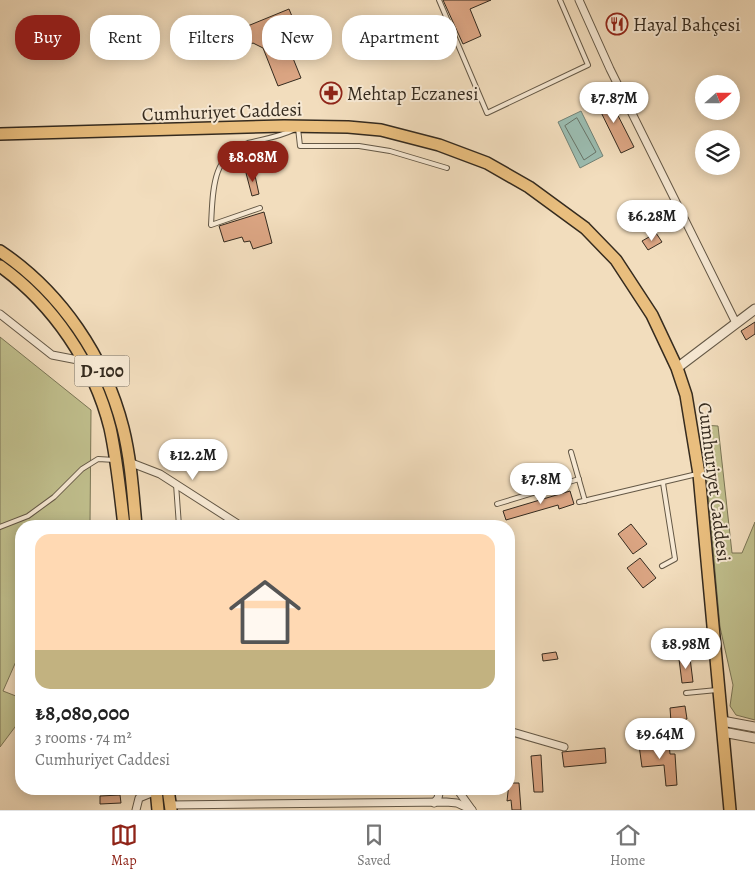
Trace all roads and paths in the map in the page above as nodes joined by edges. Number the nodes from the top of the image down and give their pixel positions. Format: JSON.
{"nodes":[{"id":1,"x":439,"y":0,"type":"edge"},
{"id":2,"x":560,"y":0,"type":"edge"},
{"id":3,"x":578,"y":0,"type":"edge"},
{"id":4,"x":298,"y":126,"type":"junction"},
{"id":5,"x":0,"y":134,"type":"edge"},
{"id":6,"x":447,"y":168,"type":"dead end"},
{"id":7,"x":260,"y":208,"type":"dead end"},
{"id":8,"x":0,"y":250,"type":"edge"},
{"id":9,"x":0,"y":266,"type":"edge"},
{"id":10,"x":755,"y":309,"type":"edge"},
{"id":11,"x":0,"y":314,"type":"edge"},
{"id":12,"x":736,"y":323,"type":"junction"},
{"id":13,"x":82,"y":360,"type":"junction"},
{"id":14,"x":677,"y":368,"type":"junction"},
{"id":15,"x":571,"y":452,"type":"dead end"},
{"id":16,"x":116,"y":460,"type":"junction"},
{"id":17,"x":129,"y":462,"type":"junction"},
{"id":18,"x":699,"y":474,"type":"junction"},
{"id":19,"x":579,"y":479,"type":"junction"},
{"id":20,"x":663,"y":482,"type":"junction"},
{"id":21,"x":176,"y":484,"type":"junction"},
{"id":22,"x":585,"y":501,"type":"junction"},
{"id":23,"x":579,"y":502,"type":"dead end"},
{"id":24,"x":497,"y":504,"type":"dead end"},
{"id":25,"x":18,"y":520,"type":"edge"},
{"id":26,"x":123,"y":520,"type":"edge"},
{"id":27,"x":135,"y":520,"type":"edge"},
{"id":28,"x":179,"y":520,"type":"edge"},
{"id":29,"x":230,"y":520,"type":"edge"},
{"id":30,"x":15,"y":521,"type":"edge"},
{"id":31,"x":0,"y":527,"type":"edge"},
{"id":32,"x":662,"y":566,"type":"dead end"},
{"id":33,"x":719,"y":690,"type":"junction"},
{"id":34,"x":686,"y":693,"type":"dead end"},
{"id":35,"x":723,"y":727,"type":"junction"},
{"id":36,"x":755,"y":727,"type":"edge"},
{"id":37,"x":515,"y":733,"type":"edge"},
{"id":38,"x":755,"y":738,"type":"edge"},
{"id":39,"x":564,"y":747,"type":"dead end"},
{"id":40,"x":145,"y":795,"type":"edge"},
{"id":41,"x":156,"y":795,"type":"edge"},
{"id":42,"x":170,"y":795,"type":"edge"},
{"id":43,"x":439,"y":795,"type":"edge"},
{"id":44,"x":462,"y":795,"type":"edge"},
{"id":45,"x":431,"y":805,"type":"edge"},
{"id":46,"x":375,"y":806,"type":"edge"},
{"id":47,"x":175,"y":807,"type":"edge"},
{"id":48,"x":217,"y":807,"type":"edge"},
{"id":49,"x":278,"y":807,"type":"edge"},
{"id":50,"x":136,"y":810,"type":"edge"},
{"id":51,"x":158,"y":810,"type":"edge"},
{"id":52,"x":472,"y":810,"type":"edge"},
{"id":53,"x":730,"y":810,"type":"edge"}],
"edges":[{"from":1,"to":2,"type":"lane"},
{"from":3,"to":12,"type":"street"},
{"from":4,"to":5,"type":"main road","name":"Cumhuriyet Caddesi"},
{"from":4,"to":6,"type":"lane"},
{"from":4,"to":7,"type":"lane"},
{"from":4,"to":14,"type":"main road","name":"Cumhuriyet Caddesi"},
{"from":8,"to":17,"type":"main road","number":"D-100"},
{"from":9,"to":13,"type":"main road","number":"D-100"},
{"from":10,"to":12,"type":"street"},
{"from":11,"to":13,"type":"street"},
{"from":12,"to":14,"type":"street"},
{"from":13,"to":16,"type":"main road","number":"D-100"},
{"from":14,"to":18,"type":"main road","name":"Cumhuriyet Caddesi"},
{"from":15,"to":19,"type":"lane"},
{"from":16,"to":25,"type":"lane"},
{"from":16,"to":26,"type":"main road","number":"D-100"},
{"from":17,"to":21,"type":"street"},
{"from":17,"to":27,"type":"main road","number":"D-100"},
{"from":18,"to":20,"type":"lane"},
{"from":18,"to":33,"type":"main road","name":"Cumhuriyet Caddesi"},
{"from":19,"to":22,"type":"lane"},
{"from":19,"to":24,"type":"lane"},
{"from":20,"to":22,"type":"lane"},
{"from":20,"to":32,"type":"lane"},
{"from":21,"to":28,"type":"lane"},
{"from":21,"to":29,"type":"street"},
{"from":22,"to":23,"type":"lane"},
{"from":30,"to":31,"type":"lane"},
{"from":33,"to":34,"type":"lane"},
{"from":33,"to":35,"type":"main road","name":"Cumhuriyet Caddesi"},
{"from":35,"to":36,"type":"street"},
{"from":35,"to":38,"type":"street"},
{"from":35,"to":53,"type":"main road","name":"Cumhuriyet Caddesi"},
{"from":37,"to":39,"type":"street"},
{"from":40,"to":50,"type":"street"},
{"from":41,"to":51,"type":"main road"},
{"from":42,"to":47,"type":"main road"},
{"from":43,"to":45,"type":"street"},
{"from":44,"to":52,"type":"street"},
{"from":45,"to":46,"type":"street"},
{"from":45,"to":52,"type":"street"},
{"from":46,"to":49,"type":"street"},
{"from":47,"to":48,"type":"street"},
{"from":48,"to":49,"type":"street"}]}
